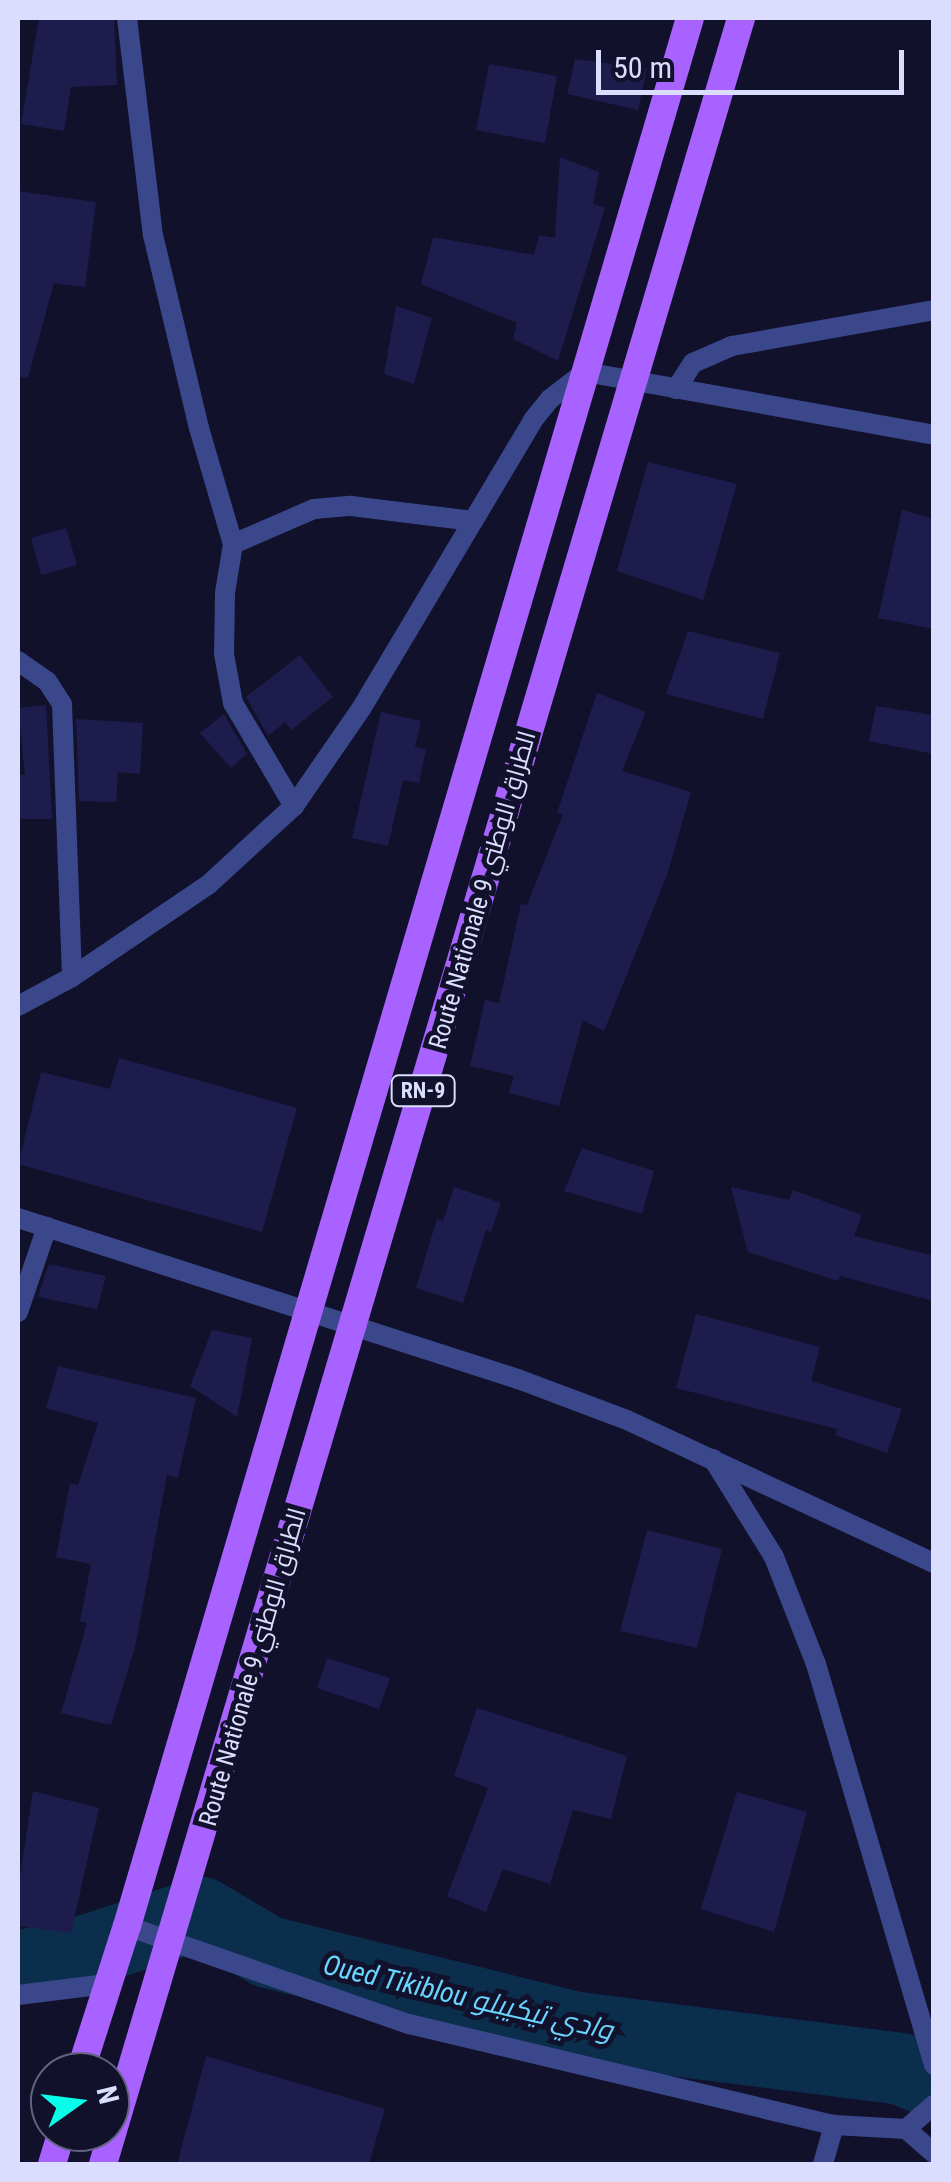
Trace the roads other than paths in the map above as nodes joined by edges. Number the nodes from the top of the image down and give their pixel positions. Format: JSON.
{"nodes":[{"id":1,"x":127,"y":18,"type":"edge"},
{"id":2,"x":690,"y":18,"type":"edge"},
{"id":3,"x":742,"y":18,"type":"edge"},
{"id":4,"x":934,"y":310,"type":"edge"},
{"id":5,"x":584,"y":372,"type":"junction"},
{"id":6,"x":632,"y":384,"type":"junction"},
{"id":7,"x":676,"y":389,"type":"junction"},
{"id":8,"x":934,"y":434,"type":"edge"},
{"id":9,"x":473,"y":521,"type":"junction"},
{"id":10,"x":233,"y":544,"type":"junction"},
{"id":11,"x":18,"y":661,"type":"edge"},
{"id":12,"x":294,"y":806,"type":"junction"},
{"id":13,"x":72,"y":977,"type":"junction"},
{"id":14,"x":18,"y":1006,"type":"edge"},
{"id":15,"x":18,"y":1218,"type":"edge"},
{"id":16,"x":47,"y":1227,"type":"junction"},
{"id":17,"x":308,"y":1308,"type":"junction"},
{"id":18,"x":18,"y":1312,"type":"edge"},
{"id":19,"x":354,"y":1324,"type":"junction"},
{"id":20,"x":713,"y":1459,"type":"junction"},
{"id":21,"x":934,"y":1563,"type":"edge"},
{"id":22,"x":127,"y":1926,"type":"junction"},
{"id":23,"x":172,"y":1940,"type":"junction"},
{"id":24,"x":106,"y":1984,"type":"junction"},
{"id":25,"x":18,"y":1995,"type":"edge"},
{"id":26,"x":86,"y":2052,"type":"edge"},
{"id":27,"x":934,"y":2065,"type":"edge"},
{"id":28,"x":934,"y":2104,"type":"edge"},
{"id":29,"x":834,"y":2125,"type":"junction"},
{"id":30,"x":906,"y":2128,"type":"junction"},
{"id":31,"x":934,"y":2153,"type":"edge"},
{"id":32,"x":103,"y":2164,"type":"edge"},
{"id":33,"x":823,"y":2164,"type":"edge"}],
"edges":[{"from":1,"to":10,"type":"street"},
{"from":2,"to":5,"type":"main road","name":"Route Nationale الطراق الوطني 9","number":"RN-9"},
{"from":3,"to":6,"type":"main road","name":"Route Nationale الطراق الوطني 9","number":"RN-9"},
{"from":4,"to":7,"type":"street"},
{"from":5,"to":6,"type":"street"},
{"from":5,"to":9,"type":"street"},
{"from":5,"to":17,"type":"main road","name":"Route Nationale الطراق الوطني 9","number":"RN-9"},
{"from":6,"to":7,"type":"street"},
{"from":6,"to":19,"type":"main road","name":"Route Nationale الطراق الوطني 9","number":"RN-9"},
{"from":7,"to":8,"type":"street"},
{"from":9,"to":10,"type":"street"},
{"from":9,"to":12,"type":"street"},
{"from":10,"to":12,"type":"street"},
{"from":11,"to":13,"type":"street"},
{"from":12,"to":13,"type":"street"},
{"from":13,"to":14,"type":"street"},
{"from":15,"to":16,"type":"street"},
{"from":16,"to":17,"type":"street"},
{"from":16,"to":18,"type":"street"},
{"from":17,"to":19,"type":"street"},
{"from":17,"to":22,"type":"main road","name":"Route Nationale الطراق الوطني 9","number":"RN-9"},
{"from":19,"to":20,"type":"street"},
{"from":19,"to":23,"type":"main road","name":"Route Nationale الطراق الوطني 9","number":"RN-9"},
{"from":20,"to":21,"type":"street"},
{"from":20,"to":27,"type":"street"},
{"from":22,"to":23,"type":"street"},
{"from":22,"to":24,"type":"main road","name":"Route Nationale الطراق الوطني 9","number":"RN-9"},
{"from":23,"to":29,"type":"street"},
{"from":23,"to":32,"type":"main road","name":"Route Nationale الطراق الوطني 9","number":"RN-9"},
{"from":24,"to":25,"type":"street"},
{"from":24,"to":26,"type":"main road","name":"Route Nationale الطراق الوطني 9","number":"RN-9"},
{"from":28,"to":30,"type":"street"},
{"from":29,"to":30,"type":"street"},
{"from":29,"to":33,"type":"street"},
{"from":30,"to":31,"type":"street"}]}
